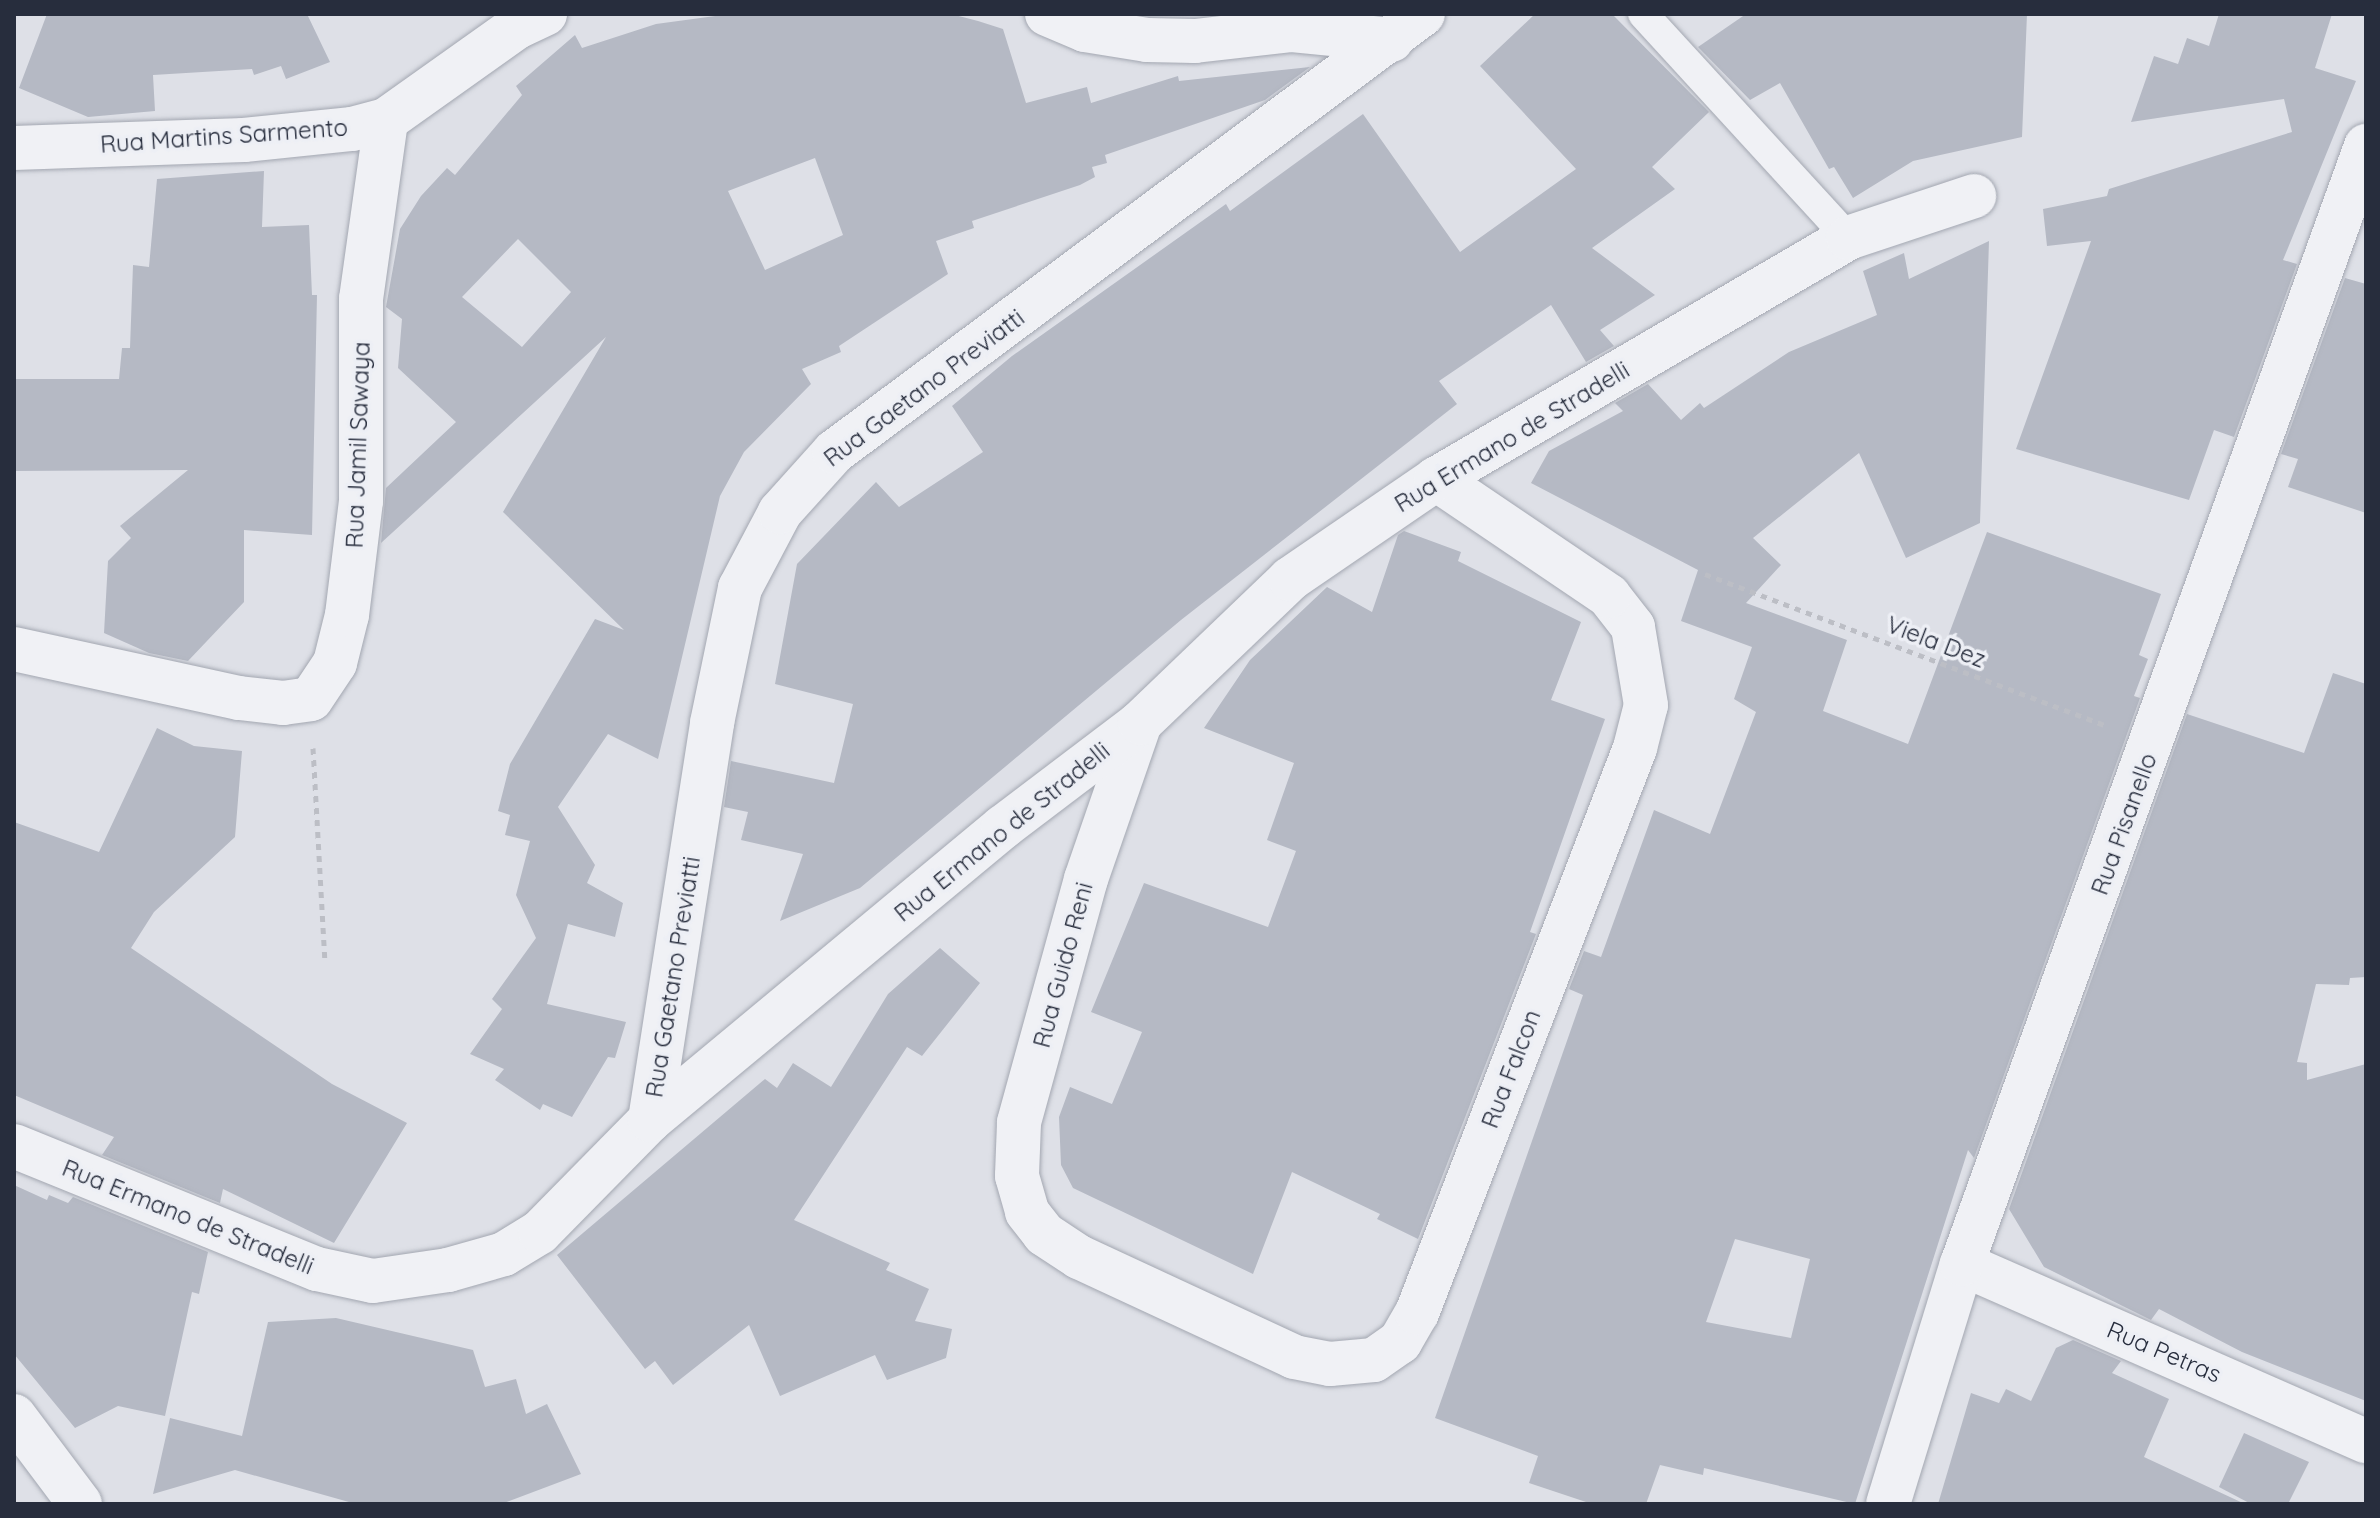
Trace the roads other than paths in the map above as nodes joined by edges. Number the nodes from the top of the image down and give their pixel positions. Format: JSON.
{"nodes":[{"id":1,"x":545,"y":14,"type":"edge"},
{"id":2,"x":1047,"y":14,"type":"edge"},
{"id":3,"x":1643,"y":14,"type":"edge"},
{"id":4,"x":1408,"y":27,"type":"edge"},
{"id":5,"x":386,"y":120,"type":"junction"},
{"id":6,"x":2366,"y":146,"type":"edge"},
{"id":7,"x":14,"y":148,"type":"edge"},
{"id":8,"x":1974,"y":196,"type":"dead end"},
{"id":9,"x":1848,"y":238,"type":"junction"},
{"id":10,"x":1436,"y":479,"type":"junction"},
{"id":11,"x":14,"y":649,"type":"edge"},
{"id":12,"x":1140,"y":723,"type":"junction"},
{"id":13,"x":650,"y":1120,"type":"junction"},
{"id":14,"x":14,"y":1146,"type":"edge"},
{"id":15,"x":1027,"y":1212,"type":"joint"},
{"id":16,"x":1962,"y":1264,"type":"junction"},
{"id":17,"x":14,"y":1416,"type":"edge"},
{"id":18,"x":2366,"y":1441,"type":"edge"},
{"id":19,"x":80,"y":1504,"type":"edge"},
{"id":20,"x":1888,"y":1504,"type":"edge"}],
"edges":[{"from":1,"to":5,"type":"street","name":"Rua Martins Sarmento"},
{"from":2,"to":4,"type":"street"},
{"from":3,"to":9,"type":"lane"},
{"from":4,"to":13,"type":"street","name":"Rua Gaetano Previatti"},
{"from":5,"to":7,"type":"street","name":"Rua Martins Sarmento"},
{"from":5,"to":11,"type":"street","name":"Rua Jamil Sawaya"},
{"from":6,"to":16,"type":"street","name":"Rua Pisanello"},
{"from":8,"to":9,"type":"street","name":"Rua Ermano de Stradelli"},
{"from":9,"to":10,"type":"street","name":"Rua Ermano de Stradelli"},
{"from":10,"to":12,"type":"street","name":"Rua Ermano de Stradelli"},
{"from":10,"to":15,"type":"street","name":"Rua Falcon"},
{"from":12,"to":13,"type":"street","name":"Rua Ermano de Stradelli"},
{"from":12,"to":15,"type":"street","name":"Rua Guido Reni"},
{"from":13,"to":14,"type":"street","name":"Rua Ermano de Stradelli"},
{"from":16,"to":18,"type":"street","name":"Rua Petras"},
{"from":16,"to":20,"type":"street","name":"Rua Pisanello"},
{"from":17,"to":19,"type":"street"}]}
